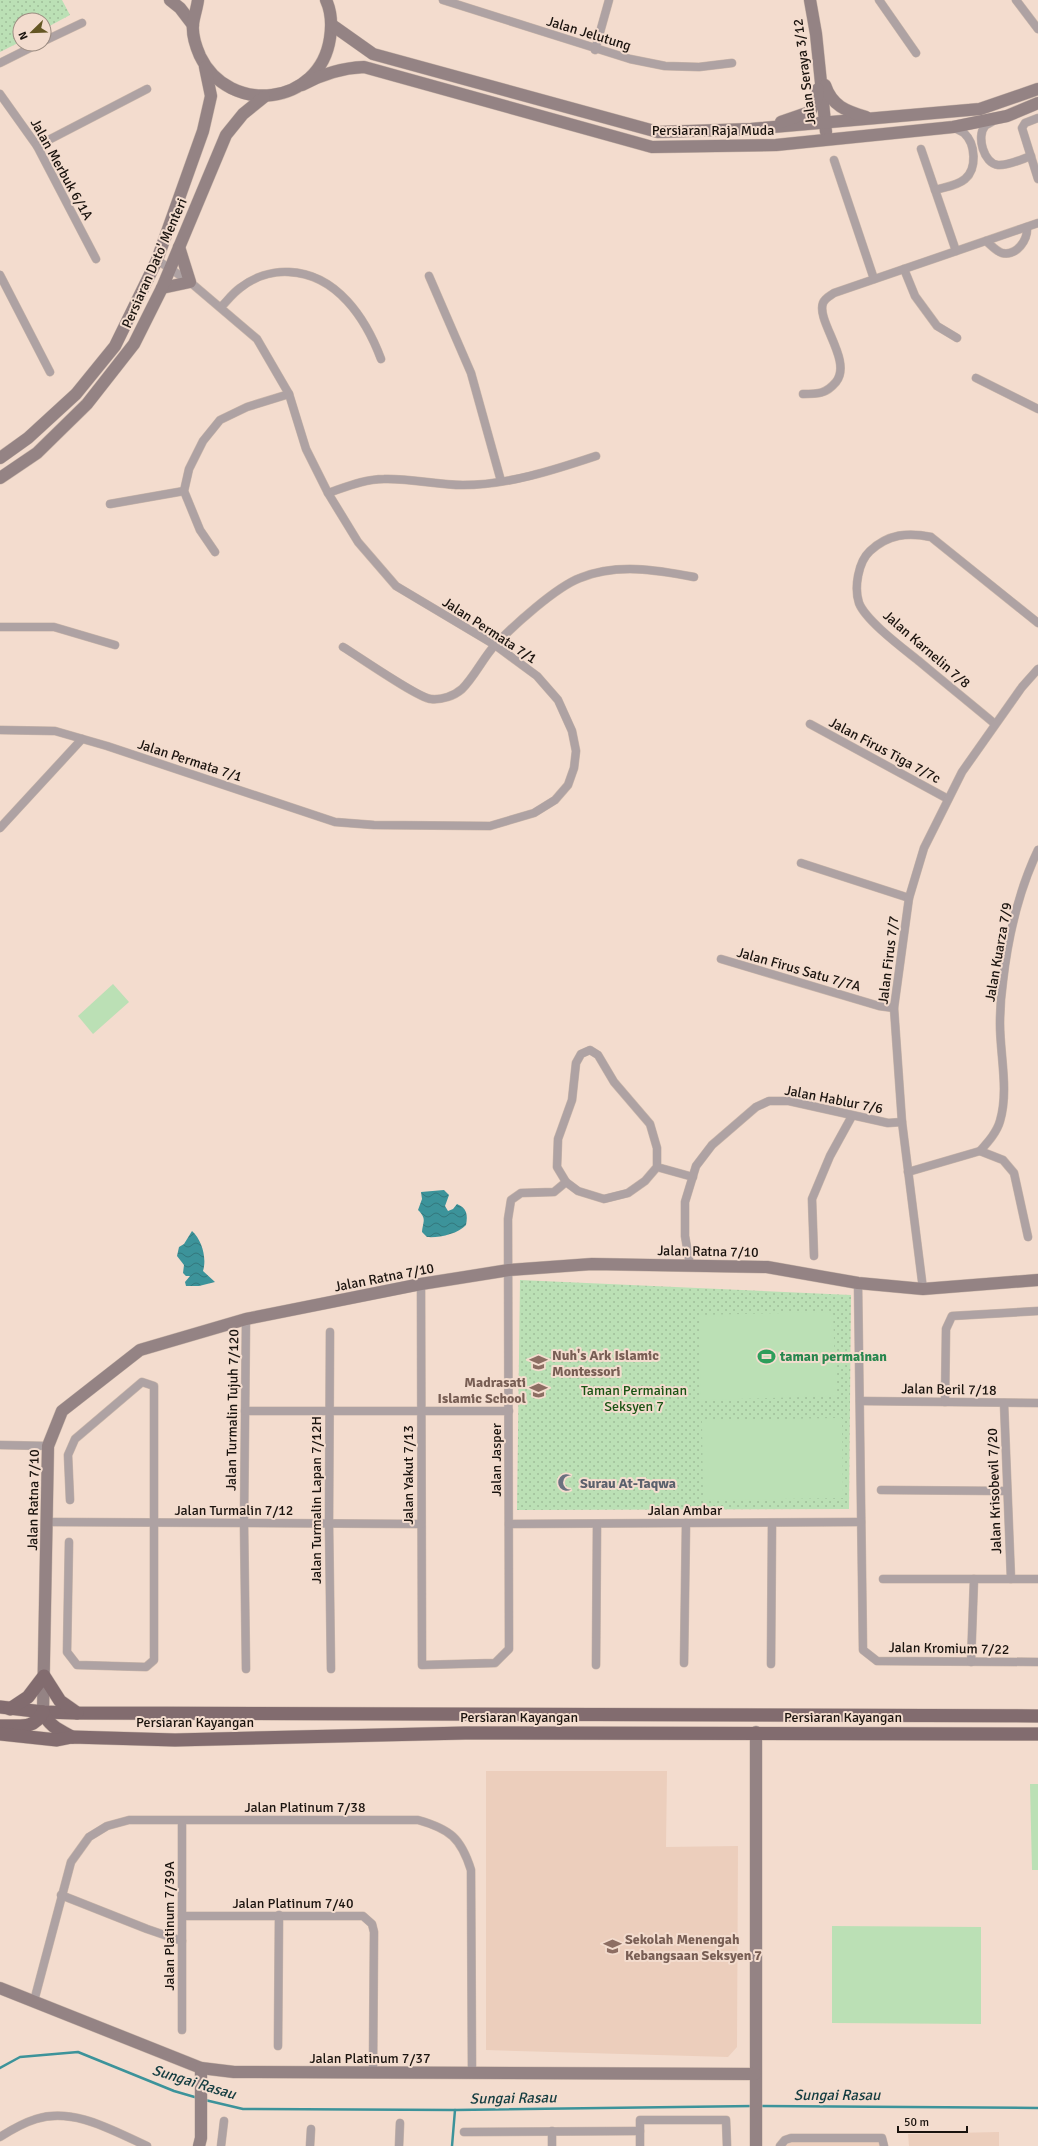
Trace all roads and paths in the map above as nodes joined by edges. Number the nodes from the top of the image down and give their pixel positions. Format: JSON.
{"nodes":[{"id":1,"x":170,"y":0,"type":"edge"},
{"id":2,"x":198,"y":0,"type":"edge"},
{"id":3,"x":326,"y":0,"type":"edge"},
{"id":4,"x":443,"y":0,"type":"edge"},
{"id":5,"x":609,"y":0,"type":"edge"},
{"id":6,"x":810,"y":0,"type":"edge"},
{"id":7,"x":879,"y":0,"type":"edge"},
{"id":8,"x":1016,"y":0,"type":"edge"},
{"id":9,"x":82,"y":22,"type":"dead end"},
{"id":10,"x":193,"y":25,"type":"junction"},
{"id":11,"x":332,"y":26,"type":"junction"},
{"id":12,"x":1038,"y":29,"type":"edge"},
{"id":13,"x":52,"y":37,"type":"edge"},
{"id":14,"x":595,"y":50,"type":"junction"},
{"id":15,"x":22,"y":52,"type":"edge"},
{"id":16,"x":916,"y":53,"type":"dead end"},
{"id":17,"x":0,"y":63,"type":"edge"},
{"id":18,"x":732,"y":63,"type":"dead end"},
{"id":19,"x":205,"y":66,"type":"junction"},
{"id":20,"x":820,"y":73,"type":"junction"},
{"id":21,"x":302,"y":85,"type":"junction"},
{"id":22,"x":147,"y":89,"type":"dead end"},
{"id":23,"x":1038,"y":89,"type":"edge"},
{"id":24,"x":0,"y":94,"type":"edge"},
{"id":25,"x":264,"y":97,"type":"junction"},
{"id":26,"x":1038,"y":103,"type":"edge"},
{"id":27,"x":998,"y":118,"type":"junction"},
{"id":28,"x":1038,"y":118,"type":"edge"},
{"id":29,"x":872,"y":119,"type":"junction"},
{"id":30,"x":826,"y":124,"type":"junction"},
{"id":31,"x":953,"y":127,"type":"junction"},
{"id":32,"x":750,"y":130,"type":"junction"},
{"id":33,"x":826,"y":140,"type":"junction"},
{"id":34,"x":38,"y":146,"type":"junction"},
{"id":35,"x":921,"y":149,"type":"dead end"},
{"id":36,"x":1031,"y":156,"type":"junction"},
{"id":37,"x":834,"y":160,"type":"dead end"},
{"id":38,"x":1038,"y":179,"type":"edge"},
{"id":39,"x":935,"y":190,"type":"junction"},
{"id":40,"x":1038,"y":223,"type":"edge"},
{"id":41,"x":1027,"y":227,"type":"junction"},
{"id":42,"x":986,"y":241,"type":"junction"},
{"id":43,"x":179,"y":246,"type":"junction"},
{"id":44,"x":956,"y":251,"type":"junction"},
{"id":45,"x":96,"y":259,"type":"dead end"},
{"id":46,"x":157,"y":260,"type":"junction"},
{"id":47,"x":170,"y":267,"type":"junction"},
{"id":48,"x":904,"y":269,"type":"junction"},
{"id":49,"x":0,"y":275,"type":"edge"},
{"id":50,"x":429,"y":276,"type":"dead end"},
{"id":51,"x":874,"y":279,"type":"junction"},
{"id":52,"x":190,"y":282,"type":"junction"},
{"id":53,"x":162,"y":288,"type":"junction"},
{"id":54,"x":221,"y":307,"type":"junction"},
{"id":55,"x":957,"y":338,"type":"dead end"},
{"id":56,"x":381,"y":359,"type":"dead end"},
{"id":57,"x":50,"y":372,"type":"dead end"},
{"id":58,"x":976,"y":378,"type":"dead end"},
{"id":59,"x":289,"y":394,"type":"junction"},
{"id":60,"x":803,"y":394,"type":"dead end"},
{"id":61,"x":1038,"y":409,"type":"edge"},
{"id":62,"x":596,"y":456,"type":"dead end"},
{"id":63,"x":0,"y":458,"type":"edge"},
{"id":64,"x":0,"y":478,"type":"edge"},
{"id":65,"x":500,"y":481,"type":"junction"},
{"id":66,"x":184,"y":491,"type":"junction"},
{"id":67,"x":328,"y":493,"type":"junction"},
{"id":68,"x":110,"y":504,"type":"dead end"},
{"id":69,"x":215,"y":552,"type":"dead end"},
{"id":70,"x":694,"y":576,"type":"dead end"},
{"id":71,"x":1038,"y":623,"type":"edge"},
{"id":72,"x":0,"y":627,"type":"edge"},
{"id":73,"x":115,"y":645,"type":"dead end"},
{"id":74,"x":495,"y":646,"type":"junction"},
{"id":75,"x":343,"y":647,"type":"dead end"},
{"id":76,"x":1038,"y":669,"type":"edge"},
{"id":77,"x":810,"y":724,"type":"dead end"},
{"id":78,"x":995,"y":724,"type":"junction"},
{"id":79,"x":0,"y":730,"type":"edge"},
{"id":80,"x":82,"y":739,"type":"junction"},
{"id":81,"x":948,"y":799,"type":"junction"},
{"id":82,"x":0,"y":828,"type":"edge"},
{"id":83,"x":1038,"y":850,"type":"edge"},
{"id":84,"x":801,"y":863,"type":"dead end"},
{"id":85,"x":909,"y":898,"type":"junction"},
{"id":86,"x":721,"y":959,"type":"dead end"},
{"id":87,"x":894,"y":1008,"type":"junction"},
{"id":88,"x":852,"y":1116,"type":"junction"},
{"id":89,"x":902,"y":1122,"type":"junction"},
{"id":90,"x":980,"y":1151,"type":"junction"},
{"id":91,"x":657,"y":1167,"type":"junction"},
{"id":92,"x":908,"y":1172,"type":"junction"},
{"id":93,"x":693,"y":1177,"type":"junction"},
{"id":94,"x":566,"y":1182,"type":"junction"},
{"id":95,"x":1028,"y":1237,"type":"dead end"},
{"id":96,"x":814,"y":1256,"type":"dead end"},
{"id":97,"x":690,"y":1265,"type":"junction"},
{"id":98,"x":509,"y":1270,"type":"junction"},
{"id":99,"x":1038,"y":1280,"type":"edge"},
{"id":100,"x":858,"y":1283,"type":"junction"},
{"id":101,"x":421,"y":1284,"type":"junction"},
{"id":102,"x":923,"y":1289,"type":"junction"},
{"id":103,"x":1038,"y":1311,"type":"edge"},
{"id":104,"x":246,"y":1319,"type":"junction"},
{"id":105,"x":330,"y":1332,"type":"dead end"},
{"id":106,"x":860,"y":1401,"type":"junction"},
{"id":107,"x":945,"y":1402,"type":"junction"},
{"id":108,"x":1004,"y":1403,"type":"junction"},
{"id":109,"x":1038,"y":1403,"type":"edge"},
{"id":110,"x":329,"y":1411,"type":"junction"},
{"id":111,"x":421,"y":1411,"type":"junction"},
{"id":112,"x":509,"y":1411,"type":"junction"},
{"id":113,"x":245,"y":1412,"type":"junction"},
{"id":114,"x":0,"y":1445,"type":"edge"},
{"id":115,"x":48,"y":1446,"type":"junction"},
{"id":116,"x":881,"y":1490,"type":"dead end"},
{"id":117,"x":1007,"y":1491,"type":"junction"},
{"id":118,"x":70,"y":1500,"type":"dead end"},
{"id":119,"x":47,"y":1522,"type":"junction"},
{"id":120,"x":154,"y":1522,"type":"junction"},
{"id":121,"x":861,"y":1522,"type":"junction"},
{"id":122,"x":244,"y":1523,"type":"junction"},
{"id":123,"x":329,"y":1523,"type":"junction"},
{"id":124,"x":686,"y":1523,"type":"junction"},
{"id":125,"x":772,"y":1523,"type":"junction"},
{"id":126,"x":421,"y":1524,"type":"junction"},
{"id":127,"x":509,"y":1524,"type":"junction"},
{"id":128,"x":597,"y":1524,"type":"junction"},
{"id":129,"x":69,"y":1542,"type":"dead end"},
{"id":130,"x":883,"y":1579,"type":"dead end"},
{"id":131,"x":974,"y":1579,"type":"junction"},
{"id":132,"x":1011,"y":1579,"type":"junction"},
{"id":133,"x":1038,"y":1579,"type":"edge"},
{"id":134,"x":509,"y":1649,"type":"joint"},
{"id":135,"x":971,"y":1662,"type":"junction"},
{"id":136,"x":1038,"y":1662,"type":"edge"},
{"id":137,"x":684,"y":1663,"type":"dead end"},
{"id":138,"x":771,"y":1664,"type":"dead end"},
{"id":139,"x":596,"y":1665,"type":"dead end"},
{"id":140,"x":331,"y":1668,"type":"dead end"},
{"id":141,"x":246,"y":1669,"type":"dead end"},
{"id":142,"x":44,"y":1676,"type":"junction"},
{"id":143,"x":5,"y":1708,"type":"edge"},
{"id":144,"x":43,"y":1712,"type":"junction"},
{"id":145,"x":78,"y":1713,"type":"junction"},
{"id":146,"x":1038,"y":1716,"type":"edge"},
{"id":147,"x":0,"y":1726,"type":"edge"},
{"id":148,"x":756,"y":1732,"type":"junction"},
{"id":149,"x":0,"y":1734,"type":"edge"},
{"id":150,"x":1038,"y":1734,"type":"edge"},
{"id":151,"x":72,"y":1737,"type":"junction"},
{"id":152,"x":182,"y":1821,"type":"junction"},
{"id":153,"x":62,"y":1895,"type":"junction"},
{"id":154,"x":182,"y":1916,"type":"junction"},
{"id":155,"x":279,"y":1916,"type":"junction"},
{"id":156,"x":182,"y":1941,"type":"junction"},
{"id":157,"x":0,"y":1988,"type":"edge"},
{"id":158,"x":34,"y":2001,"type":"junction"},
{"id":159,"x":182,"y":2030,"type":"dead end"},
{"id":160,"x":278,"y":2046,"type":"dead end"},
{"id":161,"x":201,"y":2068,"type":"junction"},
{"id":162,"x":373,"y":2073,"type":"junction"},
{"id":163,"x":472,"y":2074,"type":"junction"},
{"id":164,"x":755,"y":2074,"type":"junction"},
{"id":165,"x":224,"y":2121,"type":"dead end"},
{"id":166,"x":400,"y":2123,"type":"dead end"},
{"id":167,"x":311,"y":2129,"type":"dead end"},
{"id":168,"x":640,"y":2131,"type":"junction"},
{"id":169,"x":464,"y":2132,"type":"dead end"},
{"id":170,"x":552,"y":2132,"type":"junction"},
{"id":171,"x":0,"y":2137,"type":"edge"},
{"id":172,"x":147,"y":2146,"type":"edge"},
{"id":173,"x":199,"y":2146,"type":"edge"},
{"id":174,"x":222,"y":2146,"type":"edge"},
{"id":175,"x":310,"y":2146,"type":"edge"},
{"id":176,"x":399,"y":2146,"type":"edge"},
{"id":177,"x":552,"y":2146,"type":"edge"},
{"id":178,"x":640,"y":2146,"type":"edge"},
{"id":179,"x":727,"y":2146,"type":"edge"},
{"id":180,"x":756,"y":2146,"type":"edge"},
{"id":181,"x":780,"y":2146,"type":"edge"},
{"id":182,"x":884,"y":2146,"type":"edge"}],
"edges":[{"from":1,"to":10,"type":"main road"},
{"from":2,"to":10,"type":"main road"},
{"from":3,"to":11,"type":"main road"},
{"from":4,"to":14,"type":"street","name":"Jalan Jelutung"},
{"from":5,"to":14,"type":"street"},
{"from":6,"to":20,"type":"main road","name":"Jalan Seraya 3/12"},
{"from":7,"to":16,"type":"street"},
{"from":8,"to":12,"type":"street"},
{"from":9,"to":13,"type":"street"},
{"from":10,"to":19,"type":"main road"},
{"from":11,"to":21,"type":"main road"},
{"from":11,"to":32,"type":"main road","name":"Persiaran Raja Muda"},
{"from":14,"to":18,"type":"street","name":"Jalan Jelutung"},
{"from":15,"to":17,"type":"street"},
{"from":19,"to":25,"type":"main road"},
{"from":19,"to":46,"type":"main road","name":"Persiaran Dato' Menteri"},
{"from":20,"to":29,"type":"main road"},
{"from":20,"to":30,"type":"main road","name":"Jalan Seraya 3/12"},
{"from":20,"to":32,"type":"main road"},
{"from":21,"to":25,"type":"main road","name":"Persiaran Raja Muda"},
{"from":21,"to":33,"type":"main road","name":"Persiaran Raja Muda"},
{"from":22,"to":34,"type":"street"},
{"from":23,"to":29,"type":"main road","name":"Persiaran Raja Muda"},
{"from":24,"to":34,"type":"street","name":"Jalan Merbuk 6/1A"},
{"from":25,"to":43,"type":"main road","name":"Persiaran Dato' Menteri"},
{"from":26,"to":27,"type":"main road","name":"Persiaran Raja Muda"},
{"from":27,"to":31,"type":"main road","name":"Persiaran Raja Muda"},
{"from":27,"to":36,"type":"street"},
{"from":28,"to":36,"type":"street"},
{"from":29,"to":30,"type":"main road","name":"Persiaran Raja Muda"},
{"from":30,"to":32,"type":"main road","name":"Persiaran Raja Muda"},
{"from":30,"to":33,"type":"main road","name":"Jalan Seraya 3/12"},
{"from":31,"to":33,"type":"main road","name":"Persiaran Raja Muda"},
{"from":31,"to":39,"type":"street"},
{"from":34,"to":45,"type":"street","name":"Jalan Merbuk 6/1A"},
{"from":35,"to":39,"type":"street"},
{"from":36,"to":38,"type":"street"},
{"from":37,"to":51,"type":"street"},
{"from":39,"to":44,"type":"street"},
{"from":40,"to":41,"type":"street"},
{"from":41,"to":42,"type":"street"},
{"from":41,"to":42,"type":"street"},
{"from":42,"to":44,"type":"street"},
{"from":43,"to":47,"type":"main road","name":"Persiaran Dato' Menteri"},
{"from":43,"to":52,"type":"main road"},
{"from":44,"to":48,"type":"street"},
{"from":46,"to":47,"type":"street","name":"Jalan Permata 7/1"},
{"from":46,"to":63,"type":"main road","name":"Persiaran Dato' Menteri"},
{"from":47,"to":52,"type":"street","name":"Jalan Permata 7/1"},
{"from":47,"to":53,"type":"main road","name":"Persiaran Dato' Menteri"},
{"from":48,"to":51,"type":"street"},
{"from":48,"to":55,"type":"street"},
{"from":49,"to":57,"type":"street"},
{"from":50,"to":65,"type":"street"},
{"from":51,"to":60,"type":"street"},
{"from":52,"to":53,"type":"main road"},
{"from":52,"to":54,"type":"street","name":"Jalan Permata 7/1"},
{"from":53,"to":64,"type":"main road","name":"Persiaran Dato' Menteri"},
{"from":54,"to":56,"type":"street"},
{"from":54,"to":59,"type":"street","name":"Jalan Permata 7/1"},
{"from":58,"to":61,"type":"street"},
{"from":59,"to":66,"type":"street"},
{"from":59,"to":67,"type":"street","name":"Jalan Permata 7/1"},
{"from":62,"to":65,"type":"street"},
{"from":65,"to":67,"type":"street"},
{"from":66,"to":68,"type":"street"},
{"from":66,"to":69,"type":"street"},
{"from":67,"to":74,"type":"street","name":"Jalan Permata 7/1"},
{"from":70,"to":74,"type":"street"},
{"from":71,"to":78,"type":"street","name":"Jalan Karnelin 7/8"},
{"from":72,"to":73,"type":"street"},
{"from":74,"to":75,"type":"street"},
{"from":74,"to":80,"type":"street","name":"Jalan Permata 7/1"},
{"from":76,"to":78,"type":"street","name":"Jalan Firus 7/7"},
{"from":77,"to":81,"type":"street","name":"Jalan Firus Tiga 7/7c"},
{"from":78,"to":81,"type":"street","name":"Jalan Firus 7/7"},
{"from":79,"to":80,"type":"street","name":"Jalan Permata 7/1"},
{"from":80,"to":82,"type":"street"},
{"from":81,"to":85,"type":"street","name":"Jalan Firus 7/7"},
{"from":83,"to":90,"type":"street","name":"Jalan Kuarza 7/9"},
{"from":84,"to":85,"type":"street"},
{"from":85,"to":87,"type":"street","name":"Jalan Firus 7/7"},
{"from":86,"to":87,"type":"street","name":"Jalan Firus Satu 7/7A"},
{"from":87,"to":89,"type":"street","name":"Jalan Firus 7/7"},
{"from":88,"to":89,"type":"street","name":"Jalan Hablur 7/6"},
{"from":88,"to":93,"type":"street","name":"Jalan Hablur 7/6"},
{"from":88,"to":96,"type":"street"},
{"from":89,"to":92,"type":"street","name":"Jalan Firus 7/7"},
{"from":90,"to":92,"type":"street"},
{"from":90,"to":95,"type":"street"},
{"from":91,"to":93,"type":"street"},
{"from":91,"to":94,"type":"street"},
{"from":91,"to":94,"type":"street"},
{"from":92,"to":102,"type":"street","name":"Jalan Firus 7/7"},
{"from":93,"to":97,"type":"street","name":"Jalan Hablur 7/6"},
{"from":94,"to":98,"type":"street","name":"Jalan Jasper"},
{"from":97,"to":98,"type":"main road","name":"Jalan Ratna 7/10"},
{"from":97,"to":100,"type":"main road","name":"Jalan Ratna 7/10"},
{"from":98,"to":101,"type":"main road","name":"Jalan Ratna 7/10"},
{"from":98,"to":112,"type":"street","name":"Jalan Jasper"},
{"from":99,"to":102,"type":"main road","name":"Jalan Ratna 7/10"},
{"from":100,"to":102,"type":"main road","name":"Jalan Ratna 7/10"},
{"from":100,"to":106,"type":"street"},
{"from":101,"to":104,"type":"main road","name":"Jalan Ratna 7/10"},
{"from":101,"to":111,"type":"street","name":"Jalan Yakut 7/13"},
{"from":103,"to":107,"type":"street"},
{"from":104,"to":113,"type":"street","name":"Jalan Turmalin Tujuh 7/120"},
{"from":104,"to":115,"type":"main road","name":"Jalan Ratna 7/10"},
{"from":105,"to":110,"type":"street","name":"Jalan Turmalin Lapan 7/12H"},
{"from":106,"to":107,"type":"street","name":"Jalan Beril 7/18"},
{"from":106,"to":121,"type":"street"},
{"from":107,"to":108,"type":"street","name":"Jalan Beril 7/18"},
{"from":108,"to":109,"type":"street","name":"Jalan Beril 7/18"},
{"from":108,"to":117,"type":"street","name":"Jalan Krisobevil 7/20"},
{"from":110,"to":111,"type":"street"},
{"from":110,"to":113,"type":"street"},
{"from":110,"to":123,"type":"street","name":"Jalan Turmalin Lapan 7/12H"},
{"from":111,"to":112,"type":"street"},
{"from":111,"to":126,"type":"street","name":"Jalan Yakut 7/13"},
{"from":112,"to":127,"type":"street","name":"Jalan Jasper"},
{"from":113,"to":122,"type":"street","name":"Jalan Turmalin Tujuh 7/120"},
{"from":114,"to":115,"type":"street"},
{"from":115,"to":119,"type":"main road","name":"Jalan Ratna 7/10"},
{"from":116,"to":117,"type":"street"},
{"from":117,"to":132,"type":"street","name":"Jalan Krisobevil 7/20"},
{"from":118,"to":120,"type":"street"},
{"from":119,"to":120,"type":"street","name":"Jalan Turmalin 7/12"},
{"from":119,"to":142,"type":"main road","name":"Jalan Ratna 7/10"},
{"from":120,"to":122,"type":"street","name":"Jalan Turmalin 7/12"},
{"from":120,"to":129,"type":"street"},
{"from":121,"to":125,"type":"street","name":"Jalan Ambar"},
{"from":121,"to":135,"type":"street","name":"Jalan Kromium 7/22"},
{"from":122,"to":123,"type":"street","name":"Jalan Turmalin 7/12"},
{"from":122,"to":141,"type":"street","name":"Jalan Turmalin Tujuh 7/120"},
{"from":123,"to":126,"type":"street","name":"Jalan Turmalin 7/12"},
{"from":123,"to":140,"type":"street","name":"Jalan Turmalin Lapan 7/12H"},
{"from":124,"to":125,"type":"street","name":"Jalan Ambar"},
{"from":124,"to":128,"type":"street","name":"Jalan Ambar"},
{"from":124,"to":137,"type":"street"},
{"from":125,"to":138,"type":"street"},
{"from":126,"to":134,"type":"street","name":"Jalan Yakut 7/13"},
{"from":127,"to":128,"type":"street","name":"Jalan Ambar"},
{"from":127,"to":134,"type":"street","name":"Jalan Jasper"},
{"from":128,"to":139,"type":"street"},
{"from":130,"to":131,"type":"street"},
{"from":131,"to":132,"type":"street"},
{"from":131,"to":135,"type":"street"},
{"from":132,"to":133,"type":"street"},
{"from":135,"to":136,"type":"street","name":"Jalan Kromium 7/22"},
{"from":142,"to":143,"type":"main road"},
{"from":142,"to":144,"type":"main road","name":"Jalan Ratna 7/10"},
{"from":142,"to":145,"type":"main road"},
{"from":143,"to":144,"type":"main road","name":"Persiaran Kayangan"},
{"from":144,"to":145,"type":"main road","name":"Persiaran Kayangan"},
{"from":144,"to":147,"type":"main road"},
{"from":144,"to":151,"type":"main road"},
{"from":145,"to":146,"type":"main road","name":"Persiaran Kayangan"},
{"from":148,"to":150,"type":"main road","name":"Persiaran Kayangan"},
{"from":148,"to":151,"type":"main road","name":"Persiaran Kayangan"},
{"from":148,"to":164,"type":"main road"},
{"from":149,"to":151,"type":"main road","name":"Persiaran Kayangan"},
{"from":152,"to":153,"type":"street","name":"Jalan Platinum 7/38"},
{"from":152,"to":154,"type":"street","name":"Jalan Platinum 7/39A"},
{"from":152,"to":163,"type":"street","name":"Jalan Platinum 7/38"},
{"from":153,"to":156,"type":"street"},
{"from":153,"to":158,"type":"street","name":"Jalan Platinum 7/38"},
{"from":154,"to":155,"type":"street","name":"Jalan Platinum 7/40"},
{"from":154,"to":156,"type":"street","name":"Jalan Platinum 7/39A"},
{"from":155,"to":160,"type":"street"},
{"from":155,"to":162,"type":"street","name":"Jalan Platinum 7/40"},
{"from":156,"to":159,"type":"street","name":"Jalan Platinum 7/39A"},
{"from":157,"to":158,"type":"main road","name":"Jalan Platinum 7/37"},
{"from":158,"to":161,"type":"main road","name":"Jalan Platinum 7/37"},
{"from":161,"to":162,"type":"main road","name":"Jalan Platinum 7/37"},
{"from":161,"to":173,"type":"main road"},
{"from":162,"to":163,"type":"main road","name":"Jalan Platinum 7/37"},
{"from":163,"to":164,"type":"main road","name":"Jalan Platinum 7/37"},
{"from":164,"to":180,"type":"main road"},
{"from":165,"to":174,"type":"street"},
{"from":166,"to":176,"type":"street"},
{"from":167,"to":175,"type":"street"},
{"from":168,"to":170,"type":"street"},
{"from":168,"to":178,"type":"street"},
{"from":168,"to":179,"type":"street"},
{"from":169,"to":170,"type":"street"},
{"from":170,"to":177,"type":"street"},
{"from":171,"to":172,"type":"street"},
{"from":181,"to":182,"type":"street"}]}
